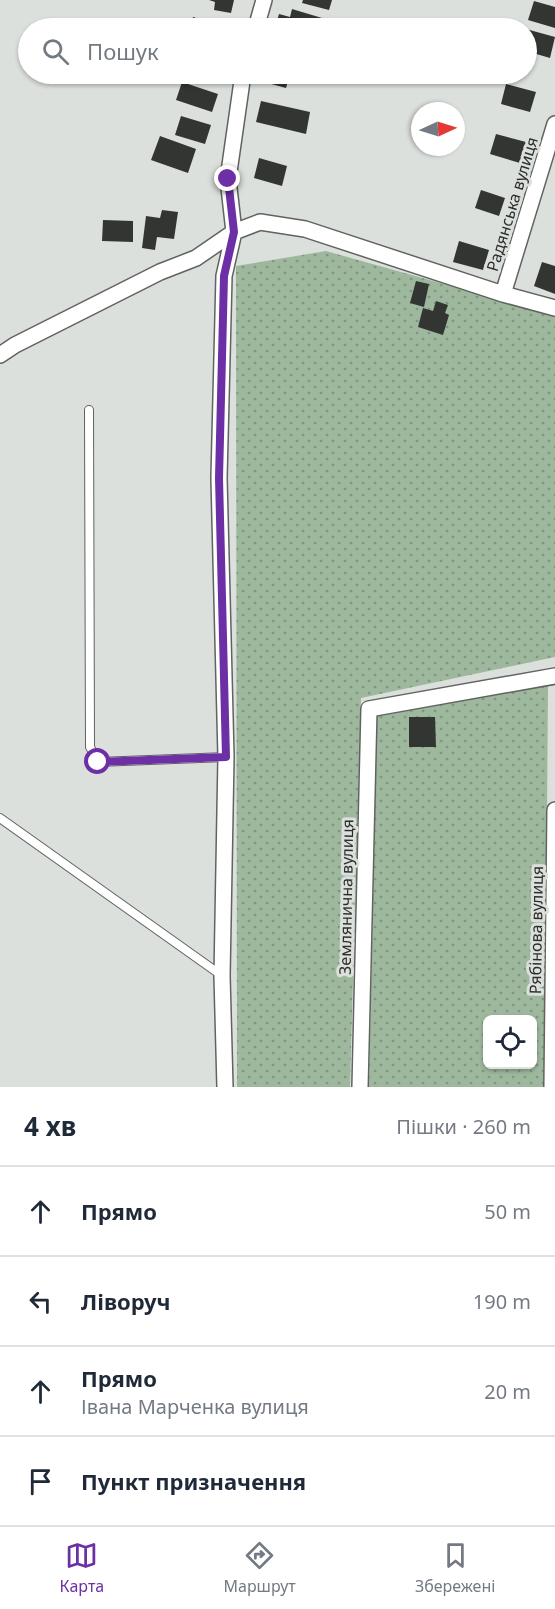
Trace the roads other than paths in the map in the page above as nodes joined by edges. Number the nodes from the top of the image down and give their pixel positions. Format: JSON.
{"nodes":[{"id":1,"x":264,"y":0,"type":"edge"},
{"id":2,"x":259,"y":18,"type":"edge"},
{"id":3,"x":242,"y":84,"type":"edge"},
{"id":4,"x":555,"y":124,"type":"edge"},
{"id":5,"x":234,"y":232,"type":"junction"},
{"id":6,"x":503,"y":294,"type":"junction"},
{"id":7,"x":555,"y":308,"type":"edge"},
{"id":8,"x":0,"y":355,"type":"edge"},
{"id":9,"x":89,"y":410,"type":"dead end"},
{"id":10,"x":555,"y":676,"type":"edge"},
{"id":11,"x":226,"y":757,"type":"junction"},
{"id":12,"x":555,"y":810,"type":"edge"},
{"id":13,"x":0,"y":818,"type":"edge"},
{"id":14,"x":222,"y":976,"type":"junction"},
{"id":15,"x":225,"y":1087,"type":"edge"},
{"id":16,"x":360,"y":1087,"type":"edge"},
{"id":17,"x":552,"y":1087,"type":"edge"}],
"edges":[{"from":1,"to":2,"type":"street"},
{"from":3,"to":5,"type":"street"},
{"from":4,"to":6,"type":"street","name":"Радянська вулиця"},
{"from":5,"to":6,"type":"street"},
{"from":5,"to":8,"type":"street"},
{"from":5,"to":11,"type":"street"},
{"from":6,"to":7,"type":"street"},
{"from":9,"to":11,"type":"lane"},
{"from":10,"to":16,"type":"street","name":"Землянична вулиця"},
{"from":11,"to":14,"type":"street"},
{"from":12,"to":17,"type":"street","name":"Рябінова вулиця"},
{"from":13,"to":14,"type":"lane"},
{"from":14,"to":15,"type":"street"}]}
